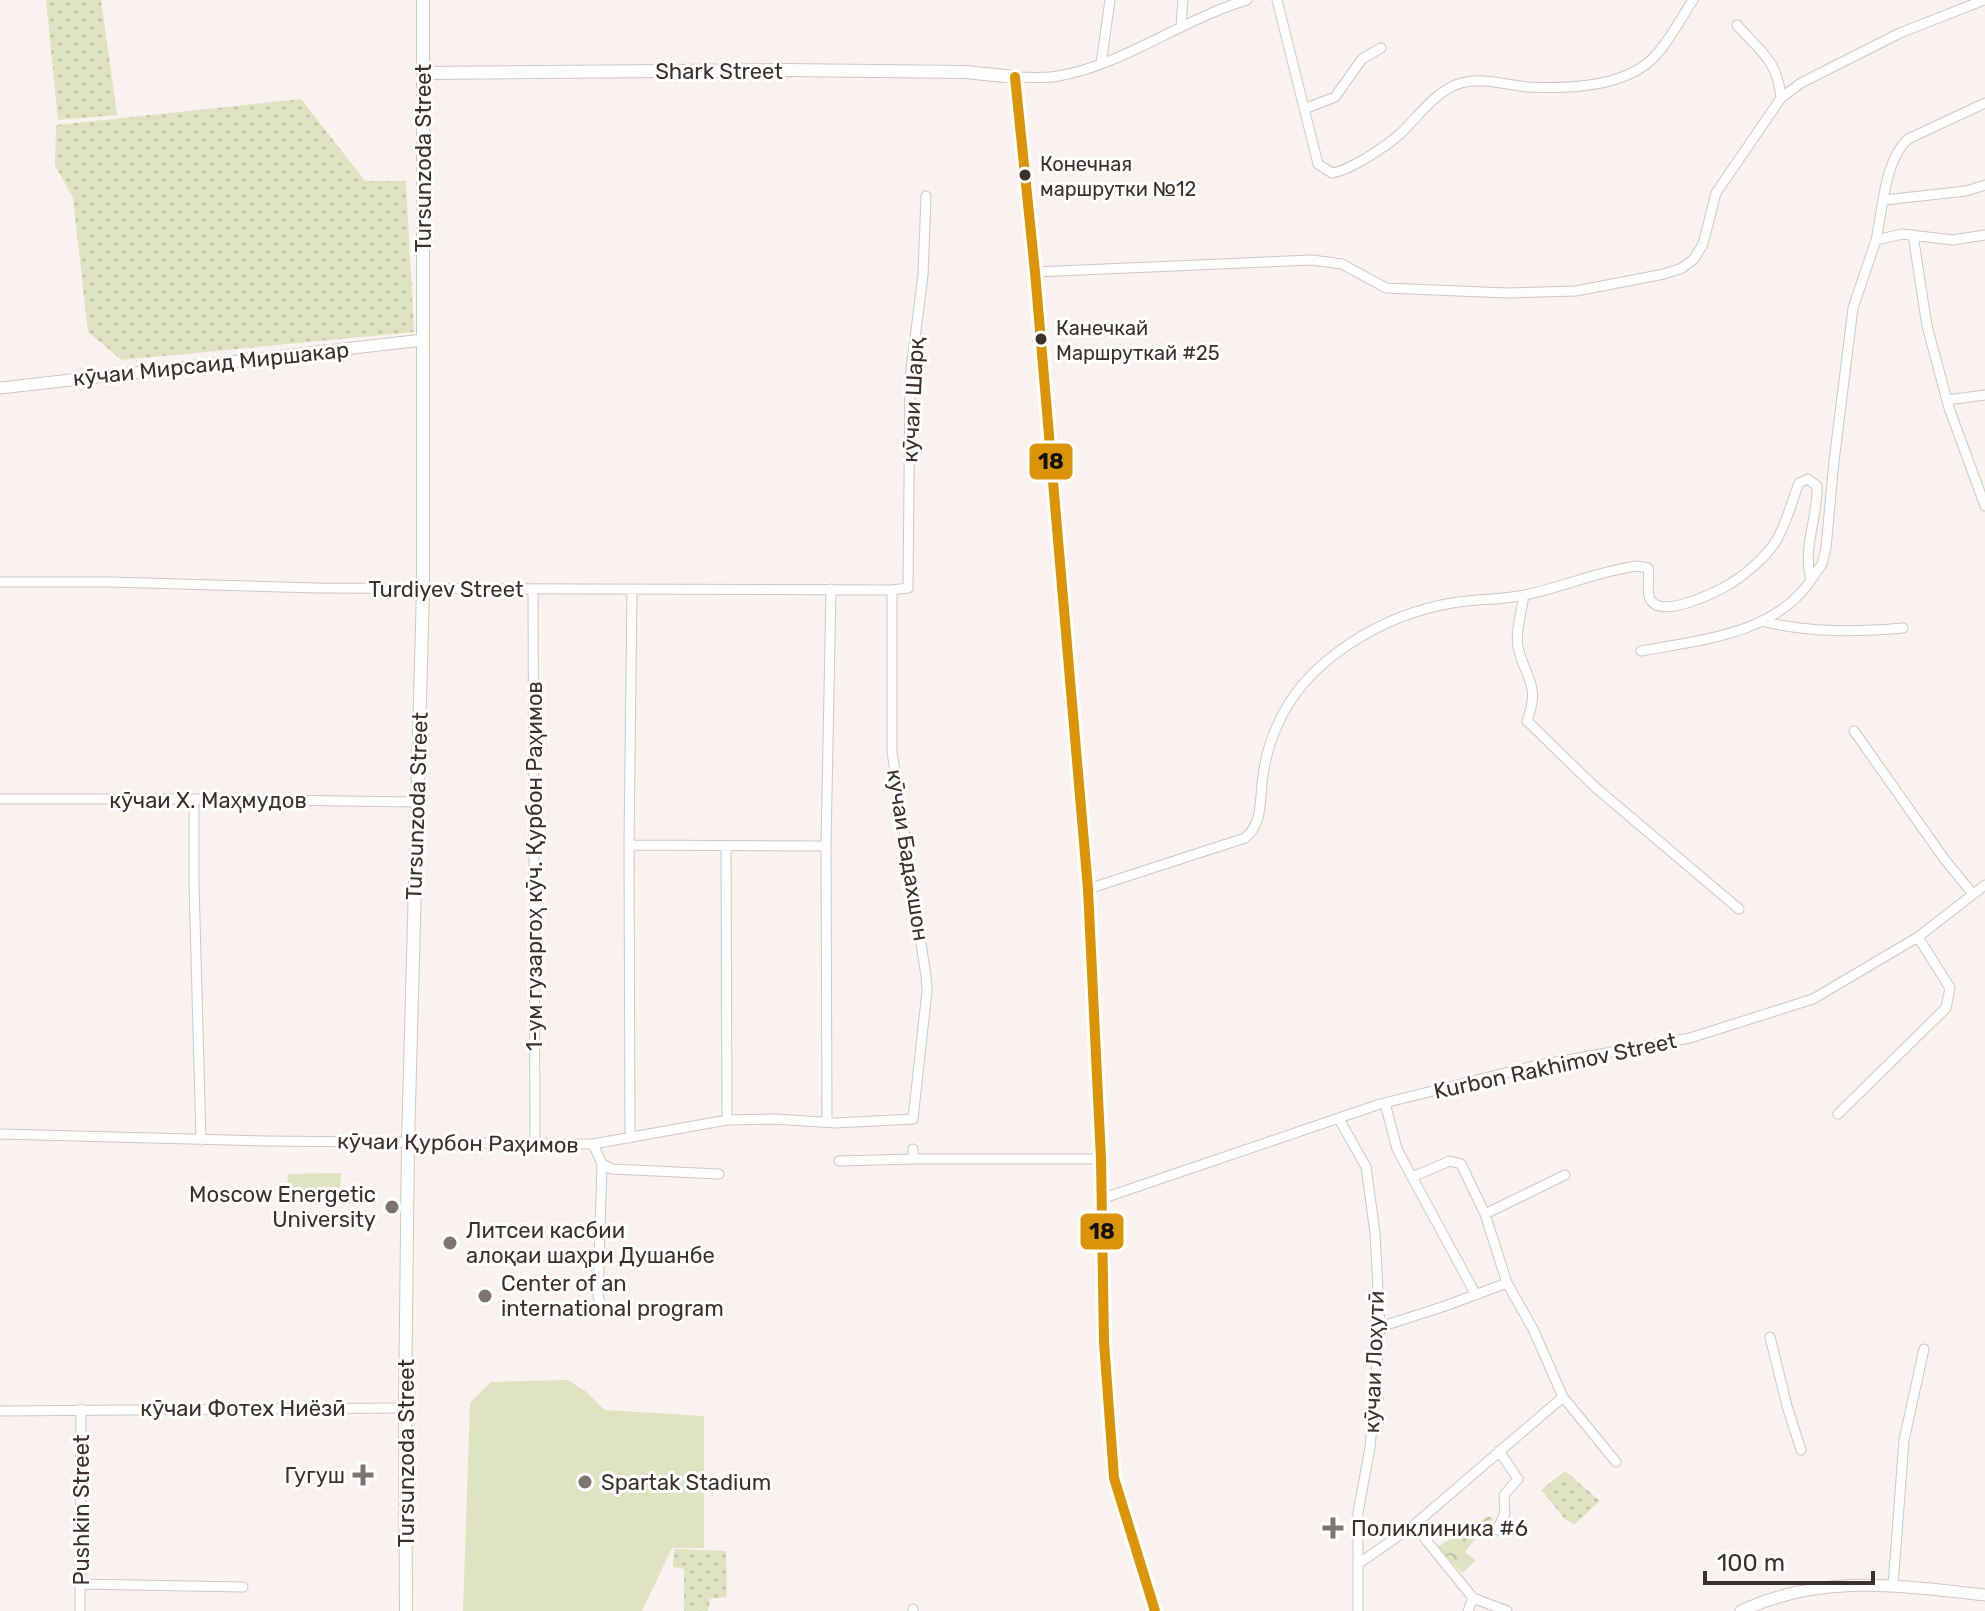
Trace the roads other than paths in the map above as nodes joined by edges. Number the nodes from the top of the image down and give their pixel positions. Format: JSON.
{"nodes":[{"id":1,"x":423,"y":0,"type":"edge"},
{"id":2,"x":1110,"y":0,"type":"edge"},
{"id":3,"x":1183,"y":0,"type":"edge"},
{"id":4,"x":1247,"y":0,"type":"edge"},
{"id":5,"x":1277,"y":0,"type":"edge"},
{"id":6,"x":1693,"y":0,"type":"edge"},
{"id":7,"x":1984,"y":0,"type":"edge"},
{"id":8,"x":1235,"y":2,"type":"edge"},
{"id":9,"x":1737,"y":25,"type":"dead end"},
{"id":10,"x":1181,"y":26,"type":"junction"},
{"id":11,"x":1381,"y":48,"type":"dead end"},
{"id":12,"x":1101,"y":64,"type":"junction"},
{"id":13,"x":423,"y":73,"type":"junction"},
{"id":14,"x":1015,"y":77,"type":"junction"},
{"id":15,"x":1781,"y":98,"type":"junction"},
{"id":16,"x":1985,"y":103,"type":"edge"},
{"id":17,"x":1304,"y":109,"type":"junction"},
{"id":18,"x":1985,"y":185,"type":"edge"},
{"id":19,"x":926,"y":196,"type":"dead end"},
{"id":20,"x":1885,"y":200,"type":"junction"},
{"id":21,"x":1913,"y":235,"type":"junction"},
{"id":22,"x":1985,"y":235,"type":"edge"},
{"id":23,"x":1876,"y":240,"type":"junction"},
{"id":24,"x":1035,"y":272,"type":"junction"},
{"id":25,"x":423,"y":340,"type":"junction"},
{"id":26,"x":0,"y":388,"type":"edge"},
{"id":27,"x":1985,"y":395,"type":"edge"},
{"id":28,"x":1947,"y":400,"type":"junction"},
{"id":29,"x":1985,"y":506,"type":"edge"},
{"id":30,"x":1811,"y":580,"type":"junction"},
{"id":31,"x":0,"y":582,"type":"edge"},
{"id":32,"x":423,"y":589,"type":"junction"},
{"id":33,"x":533,"y":589,"type":"junction"},
{"id":34,"x":632,"y":589,"type":"junction"},
{"id":35,"x":831,"y":589,"type":"junction"},
{"id":36,"x":892,"y":590,"type":"junction"},
{"id":37,"x":1524,"y":595,"type":"junction"},
{"id":38,"x":1762,"y":621,"type":"junction"},
{"id":39,"x":1903,"y":628,"type":"dead end"},
{"id":40,"x":1641,"y":651,"type":"dead end"},
{"id":41,"x":1854,"y":731,"type":"dead end"},
{"id":42,"x":0,"y":799,"type":"edge"},
{"id":43,"x":194,"y":799,"type":"junction"},
{"id":44,"x":416,"y":802,"type":"junction"},
{"id":45,"x":629,"y":845,"type":"junction"},
{"id":46,"x":726,"y":846,"type":"junction"},
{"id":47,"x":826,"y":846,"type":"junction"},
{"id":48,"x":1985,"y":885,"type":"edge"},
{"id":49,"x":1088,"y":889,"type":"junction"},
{"id":50,"x":1973,"y":894,"type":"junction"},
{"id":51,"x":1739,"y":909,"type":"dead end"},
{"id":52,"x":1918,"y":937,"type":"junction"},
{"id":53,"x":1385,"y":1103,"type":"junction"},
{"id":54,"x":1838,"y":1114,"type":"dead end"},
{"id":55,"x":913,"y":1119,"type":"joint"},
{"id":56,"x":1339,"y":1119,"type":"junction"},
{"id":57,"x":727,"y":1120,"type":"junction"},
{"id":58,"x":827,"y":1121,"type":"junction"},
{"id":59,"x":0,"y":1134,"type":"edge"},
{"id":60,"x":630,"y":1138,"type":"junction"},
{"id":61,"x":201,"y":1140,"type":"junction"},
{"id":62,"x":408,"y":1142,"type":"junction"},
{"id":63,"x":535,"y":1143,"type":"junction"},
{"id":64,"x":593,"y":1144,"type":"junction"},
{"id":65,"x":1101,"y":1159,"type":"junction"},
{"id":66,"x":839,"y":1161,"type":"dead end"},
{"id":67,"x":602,"y":1164,"type":"junction"},
{"id":68,"x":719,"y":1174,"type":"dead end"},
{"id":69,"x":1565,"y":1175,"type":"dead end"},
{"id":70,"x":1412,"y":1177,"type":"junction"},
{"id":71,"x":1101,"y":1199,"type":"junction"},
{"id":72,"x":1485,"y":1214,"type":"junction"},
{"id":73,"x":1507,"y":1283,"type":"junction"},
{"id":74,"x":1476,"y":1295,"type":"junction"},
{"id":75,"x":601,"y":1308,"type":"dead end"},
{"id":76,"x":1380,"y":1327,"type":"junction"},
{"id":77,"x":1770,"y":1337,"type":"dead end"},
{"id":78,"x":1924,"y":1349,"type":"dead end"},
{"id":79,"x":1563,"y":1397,"type":"junction"},
{"id":80,"x":405,"y":1408,"type":"junction"},
{"id":81,"x":81,"y":1409,"type":"junction"},
{"id":82,"x":0,"y":1411,"type":"edge"},
{"id":83,"x":1801,"y":1450,"type":"dead end"},
{"id":84,"x":1499,"y":1451,"type":"junction"},
{"id":85,"x":1616,"y":1462,"type":"dead end"},
{"id":86,"x":1414,"y":1525,"type":"junction"},
{"id":87,"x":1497,"y":1530,"type":"dead end"},
{"id":88,"x":1358,"y":1564,"type":"junction"},
{"id":89,"x":80,"y":1584,"type":"junction"},
{"id":90,"x":1893,"y":1586,"type":"junction"},
{"id":91,"x":243,"y":1587,"type":"dead end"},
{"id":92,"x":1985,"y":1595,"type":"edge"},
{"id":93,"x":1473,"y":1598,"type":"junction"},
{"id":94,"x":80,"y":1611,"type":"edge"},
{"id":95,"x":406,"y":1611,"type":"edge"},
{"id":96,"x":1155,"y":1611,"type":"edge"},
{"id":97,"x":1358,"y":1611,"type":"edge"},
{"id":98,"x":1468,"y":1611,"type":"edge"},
{"id":99,"x":1507,"y":1611,"type":"edge"},
{"id":100,"x":1741,"y":1611,"type":"edge"}],
"edges":[{"from":1,"to":13,"type":"main road","name":"Tursunzoda Street"},
{"from":2,"to":12,"type":"street"},
{"from":3,"to":10,"type":"street"},
{"from":4,"to":8,"type":"street"},
{"from":5,"to":17,"type":"street"},
{"from":6,"to":17,"type":"street"},
{"from":7,"to":15,"type":"street"},
{"from":8,"to":10,"type":"street"},
{"from":9,"to":15,"type":"street"},
{"from":10,"to":12,"type":"street"},
{"from":11,"to":17,"type":"street"},
{"from":12,"to":14,"type":"street"},
{"from":13,"to":14,"type":"main road","name":"Shark Street"},
{"from":13,"to":25,"type":"main road","name":"Tursunzoda Street"},
{"from":14,"to":24,"type":"main road"},
{"from":15,"to":24,"type":"street"},
{"from":16,"to":20,"type":"street"},
{"from":18,"to":20,"type":"street"},
{"from":19,"to":36,"type":"street","name":"кӯчаи Шарқ"},
{"from":20,"to":23,"type":"street"},
{"from":21,"to":22,"type":"street"},
{"from":21,"to":23,"type":"street"},
{"from":21,"to":28,"type":"street"},
{"from":23,"to":30,"type":"street"},
{"from":24,"to":49,"type":"main road"},
{"from":25,"to":26,"type":"street","name":"кӯчаи Мирсаид Миршакар"},
{"from":25,"to":32,"type":"main road","name":"Tursunzoda Street"},
{"from":27,"to":28,"type":"street"},
{"from":28,"to":29,"type":"street"},
{"from":30,"to":37,"type":"street"},
{"from":30,"to":38,"type":"street"},
{"from":31,"to":32,"type":"street","name":"Turdiyev Street"},
{"from":32,"to":33,"type":"street","name":"Turdiyev Street"},
{"from":32,"to":44,"type":"main road","name":"Tursunzoda Street"},
{"from":33,"to":34,"type":"street","name":"Turdiyev Street"},
{"from":33,"to":63,"type":"street","name":"1-ум гузаргоҳ кӯч. Қурбон Раҳимов"},
{"from":34,"to":35,"type":"street","name":"Turdiyev Street"},
{"from":34,"to":45,"type":"street"},
{"from":35,"to":36,"type":"street","name":"Turdiyev Street"},
{"from":35,"to":47,"type":"street"},
{"from":36,"to":55,"type":"street","name":"кӯчаи Бадахшон"},
{"from":37,"to":49,"type":"street"},
{"from":37,"to":51,"type":"street"},
{"from":38,"to":39,"type":"street"},
{"from":38,"to":40,"type":"street"},
{"from":41,"to":50,"type":"street"},
{"from":42,"to":43,"type":"street","name":"кӯчаи Х. Маҳмудов"},
{"from":43,"to":44,"type":"street","name":"кӯчаи Х. Маҳмудов"},
{"from":43,"to":61,"type":"street"},
{"from":44,"to":62,"type":"main road","name":"Tursunzoda Street"},
{"from":45,"to":46,"type":"street"},
{"from":45,"to":60,"type":"street"},
{"from":46,"to":47,"type":"street"},
{"from":46,"to":57,"type":"street"},
{"from":47,"to":58,"type":"street"},
{"from":48,"to":50,"type":"street","name":"Kurbon Rakhimov Street"},
{"from":49,"to":65,"type":"main road"},
{"from":50,"to":52,"type":"street","name":"Kurbon Rakhimov Street"},
{"from":52,"to":53,"type":"street","name":"Kurbon Rakhimov Street"},
{"from":52,"to":54,"type":"street"},
{"from":53,"to":56,"type":"street","name":"Kurbon Rakhimov Street"},
{"from":53,"to":70,"type":"street"},
{"from":55,"to":58,"type":"street","name":"кӯчаи Қурбон Раҳимов"},
{"from":56,"to":71,"type":"street","name":"Kurbon Rakhimov Street"},
{"from":56,"to":76,"type":"street","name":"кӯчаи Лоҳутӣ"},
{"from":57,"to":58,"type":"street","name":"кӯчаи Қурбон Раҳимов"},
{"from":57,"to":60,"type":"street","name":"кӯчаи Қурбон Раҳимов"},
{"from":59,"to":61,"type":"street","name":"кӯчаи Қурбон Раҳимов"},
{"from":60,"to":64,"type":"street","name":"кӯчаи Қурбон Раҳимов"},
{"from":61,"to":62,"type":"street","name":"кӯчаи Қурбон Раҳимов"},
{"from":62,"to":63,"type":"street","name":"кӯчаи Қурбон Раҳимов"},
{"from":62,"to":80,"type":"main road","name":"Tursunzoda Street"},
{"from":63,"to":64,"type":"street","name":"кӯчаи Қурбон Раҳимов"},
{"from":64,"to":67,"type":"street"},
{"from":65,"to":66,"type":"street"},
{"from":65,"to":71,"type":"main road"},
{"from":67,"to":68,"type":"street","name":"кӯчаи Қурбон Раҳимов"},
{"from":67,"to":75,"type":"street"},
{"from":69,"to":72,"type":"street"},
{"from":70,"to":72,"type":"street"},
{"from":70,"to":74,"type":"street"},
{"from":71,"to":96,"type":"main road"},
{"from":72,"to":73,"type":"street"},
{"from":73,"to":74,"type":"street"},
{"from":73,"to":79,"type":"street"},
{"from":74,"to":76,"type":"street"},
{"from":76,"to":88,"type":"street","name":"кӯчаи Лоҳутӣ"},
{"from":77,"to":83,"type":"street"},
{"from":78,"to":90,"type":"street"},
{"from":79,"to":84,"type":"street"},
{"from":79,"to":85,"type":"street"},
{"from":80,"to":81,"type":"street","name":"кӯчаи Фотех Ниёзӣ"},
{"from":80,"to":95,"type":"main road","name":"Tursunzoda Street"},
{"from":81,"to":82,"type":"street","name":"кӯчаи Фотех Ниёзӣ"},
{"from":81,"to":89,"type":"street","name":"Pushkin Street"},
{"from":84,"to":86,"type":"street"},
{"from":84,"to":87,"type":"street"},
{"from":86,"to":88,"type":"street"},
{"from":86,"to":93,"type":"street"},
{"from":88,"to":97,"type":"street","name":"кӯчаи Лоҳутӣ"},
{"from":89,"to":91,"type":"street"},
{"from":89,"to":94,"type":"street","name":"Pushkin Street"},
{"from":90,"to":92,"type":"street"},
{"from":90,"to":100,"type":"street"},
{"from":93,"to":98,"type":"street"},
{"from":93,"to":99,"type":"street"}]}
